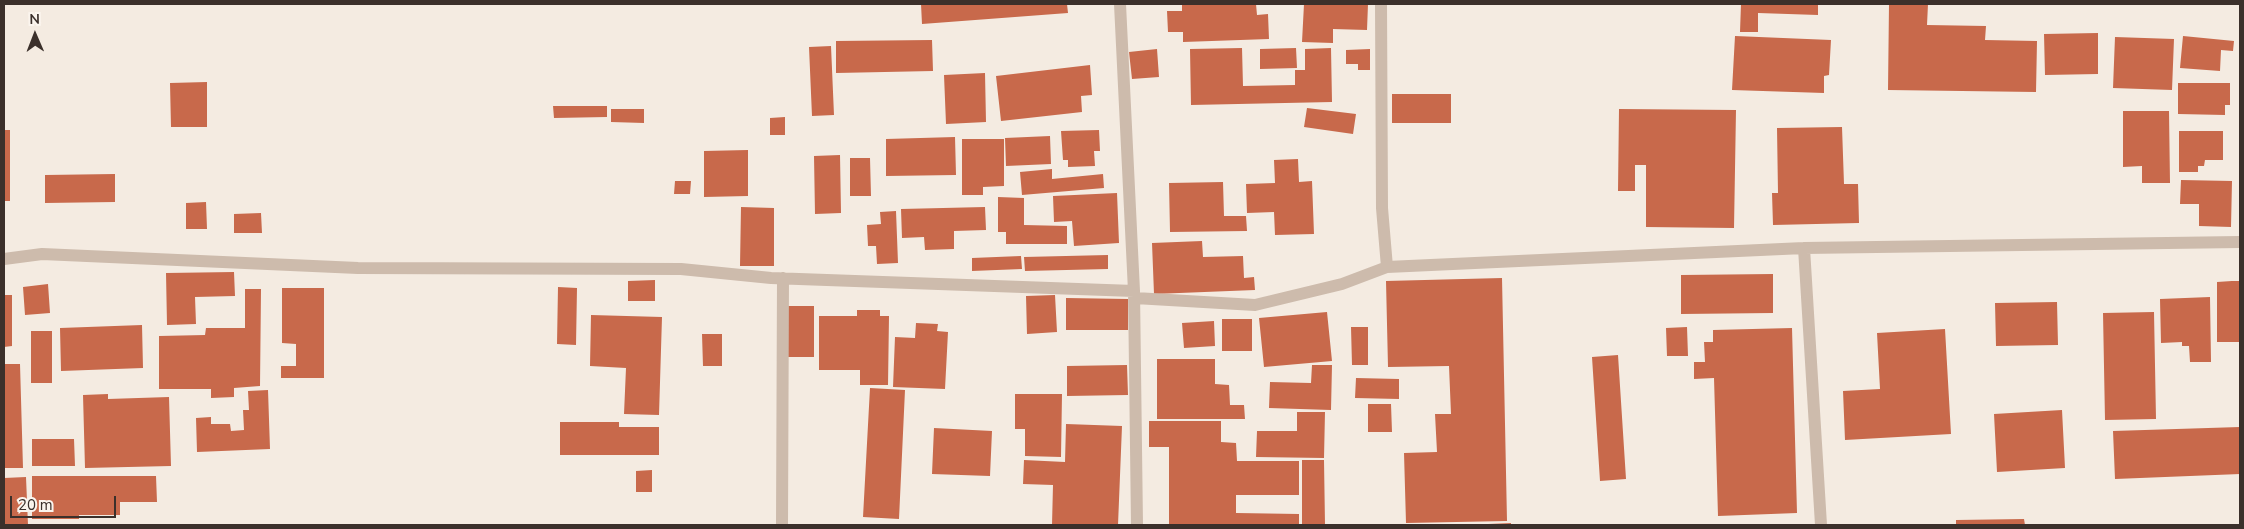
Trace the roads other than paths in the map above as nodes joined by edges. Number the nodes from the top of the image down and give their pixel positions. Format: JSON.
{"nodes":[{"id":1,"x":1120,"y":4,"type":"edge"},
{"id":2,"x":1381,"y":4,"type":"edge"},
{"id":3,"x":2240,"y":242,"type":"edge"},
{"id":4,"x":1804,"y":248,"type":"junction"},
{"id":5,"x":4,"y":259,"type":"edge"},
{"id":6,"x":1387,"y":268,"type":"junction"},
{"id":7,"x":783,"y":278,"type":"junction"},
{"id":8,"x":1135,"y":294,"type":"junction"},
{"id":9,"x":782,"y":525,"type":"edge"},
{"id":10,"x":1137,"y":525,"type":"edge"},
{"id":11,"x":1821,"y":525,"type":"edge"}],
"edges":[{"from":1,"to":8,"type":"street"},
{"from":2,"to":6,"type":"street"},
{"from":3,"to":4,"type":"street"},
{"from":4,"to":6,"type":"street"},
{"from":4,"to":11,"type":"street"},
{"from":5,"to":7,"type":"street"},
{"from":6,"to":8,"type":"street"},
{"from":7,"to":8,"type":"street"},
{"from":7,"to":9,"type":"street"},
{"from":8,"to":10,"type":"street"}]}
